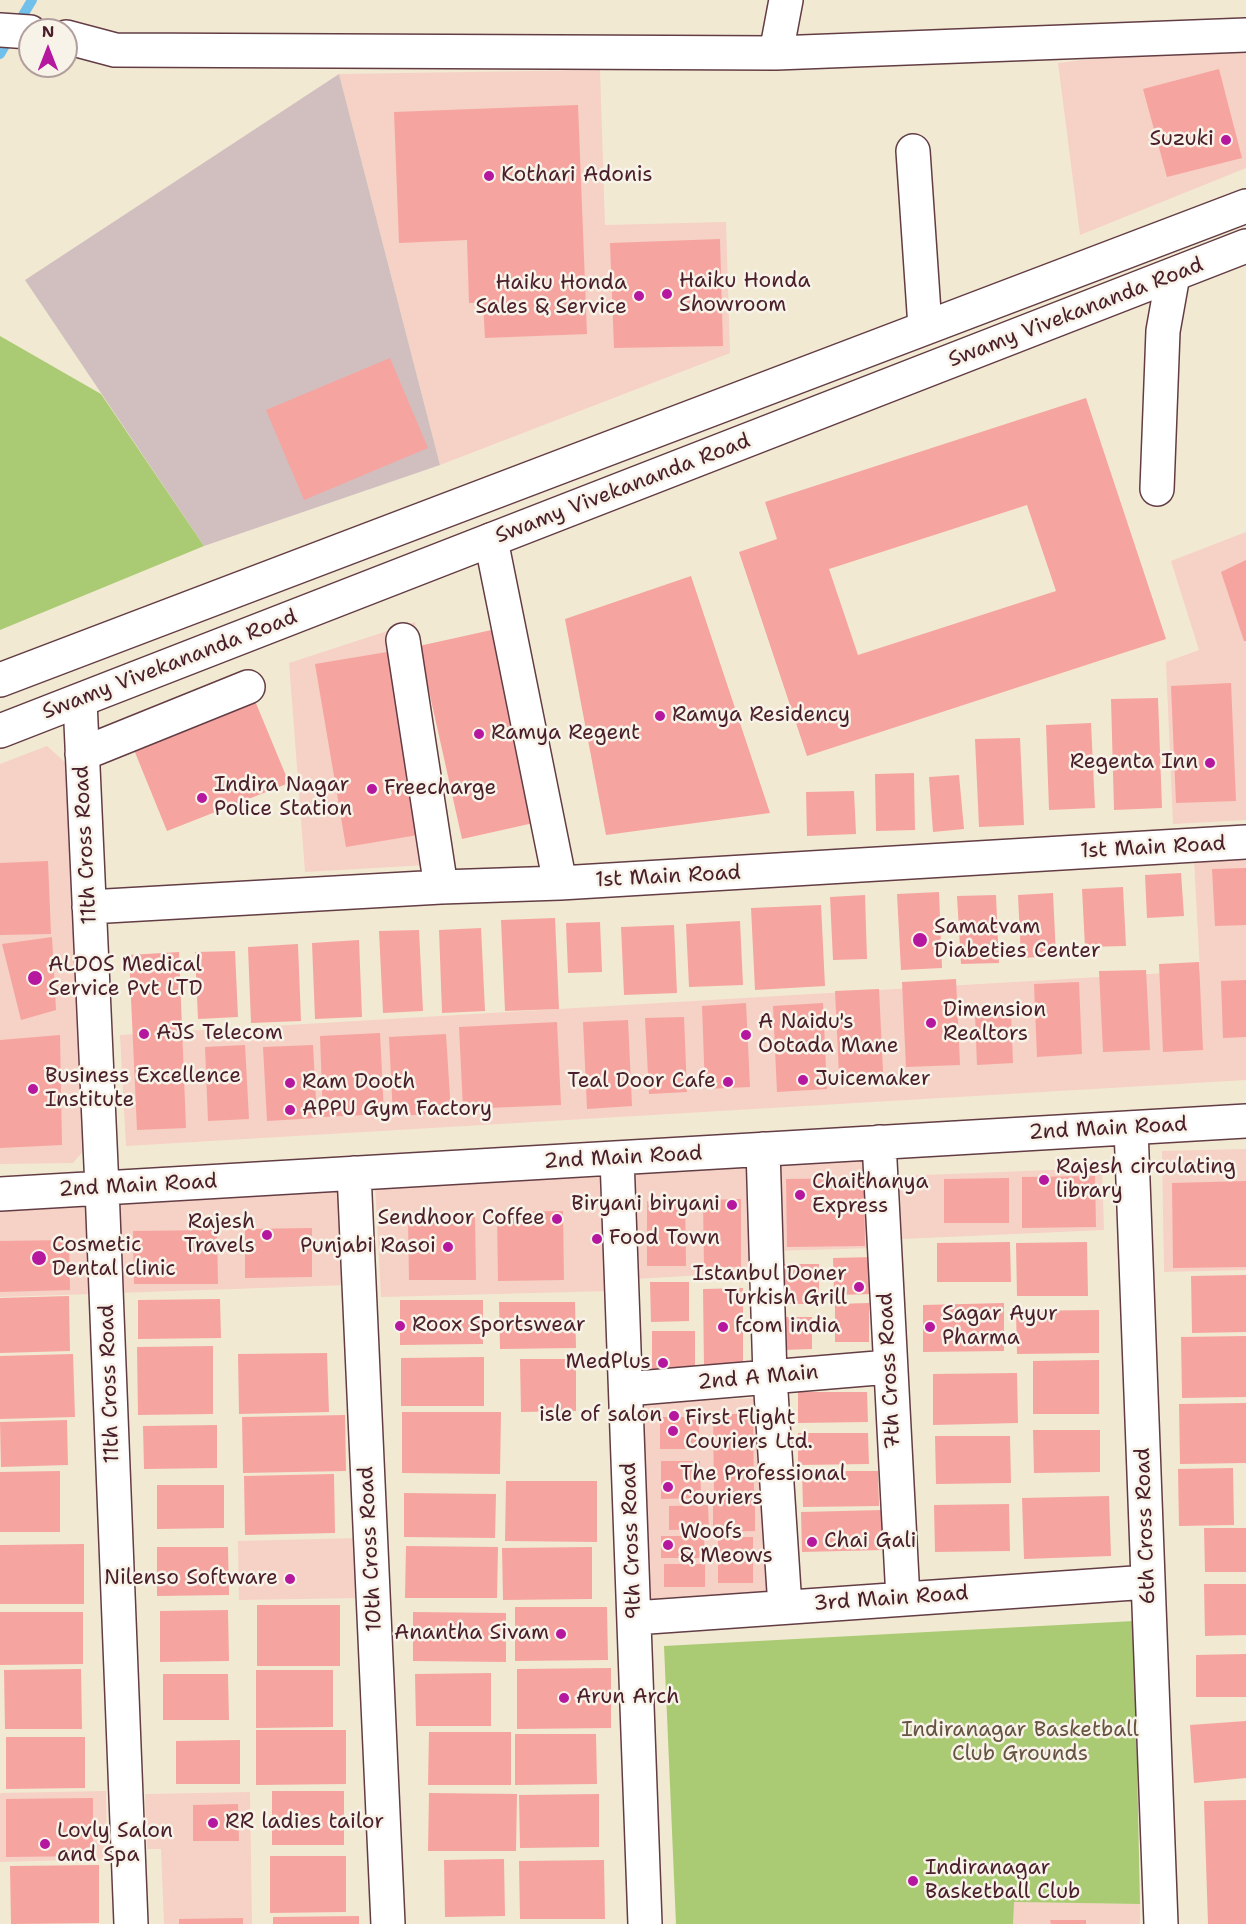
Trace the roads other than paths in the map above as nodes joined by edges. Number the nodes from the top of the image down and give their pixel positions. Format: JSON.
{"nodes":[{"id":1,"x":786,"y":0,"type":"edge"},
{"id":2,"x":0,"y":30,"type":"edge"},
{"id":3,"x":18,"y":31,"type":"edge"},
{"id":4,"x":1246,"y":35,"type":"edge"},
{"id":5,"x":78,"y":40,"type":"edge"},
{"id":6,"x":776,"y":53,"type":"junction"},
{"id":7,"x":914,"y":151,"type":"dead end"},
{"id":8,"x":1246,"y":206,"type":"edge"},
{"id":9,"x":1246,"y":246,"type":"edge"},
{"id":10,"x":1173,"y":275,"type":"junction"},
{"id":11,"x":925,"y":327,"type":"junction"},
{"id":12,"x":1157,"y":489,"type":"dead end"},
{"id":13,"x":491,"y":540,"type":"junction"},
{"id":14,"x":403,"y":640,"type":"dead end"},
{"id":15,"x":0,"y":680,"type":"edge"},
{"id":16,"x":248,"y":687,"type":"dead end"},
{"id":17,"x":80,"y":700,"type":"junction"},
{"id":18,"x":0,"y":731,"type":"edge"},
{"id":19,"x":82,"y":754,"type":"junction"},
{"id":20,"x":1246,"y":842,"type":"edge"},
{"id":21,"x":560,"y":883,"type":"junction"},
{"id":22,"x":441,"y":887,"type":"junction"},
{"id":23,"x":89,"y":907,"type":"junction"},
{"id":24,"x":1246,"y":1121,"type":"edge"},
{"id":25,"x":1131,"y":1128,"type":"junction"},
{"id":26,"x":879,"y":1143,"type":"junction"},
{"id":27,"x":763,"y":1149,"type":"junction"},
{"id":28,"x":617,"y":1158,"type":"junction"},
{"id":29,"x":354,"y":1173,"type":"junction"},
{"id":30,"x":102,"y":1188,"type":"junction"},
{"id":31,"x":0,"y":1194,"type":"edge"},
{"id":32,"x":889,"y":1367,"type":"junction"},
{"id":33,"x":770,"y":1377,"type":"junction"},
{"id":34,"x":626,"y":1389,"type":"junction"},
{"id":35,"x":1148,"y":1582,"type":"junction"},
{"id":36,"x":903,"y":1599,"type":"junction"},
{"id":37,"x":785,"y":1607,"type":"junction"},
{"id":38,"x":634,"y":1618,"type":"junction"},
{"id":39,"x":131,"y":1924,"type":"edge"},
{"id":40,"x":388,"y":1924,"type":"edge"},
{"id":41,"x":645,"y":1924,"type":"edge"},
{"id":42,"x":1161,"y":1924,"type":"edge"}],
"edges":[{"from":1,"to":6,"type":"street"},
{"from":2,"to":3,"type":"street"},
{"from":4,"to":6,"type":"street"},
{"from":5,"to":6,"type":"street"},
{"from":7,"to":11,"type":"street"},
{"from":8,"to":11,"type":"street","name":"Swamy Vivekananda Road"},
{"from":9,"to":10,"type":"street","name":"Swamy Vivekananda Road"},
{"from":10,"to":12,"type":"street"},
{"from":10,"to":13,"type":"street","name":"Swamy Vivekananda Road"},
{"from":11,"to":15,"type":"street","name":"Swamy Vivekananda Road"},
{"from":13,"to":17,"type":"street","name":"Swamy Vivekananda Road"},
{"from":13,"to":21,"type":"street"},
{"from":14,"to":22,"type":"street"},
{"from":16,"to":19,"type":"street"},
{"from":17,"to":18,"type":"street","name":"Swamy Vivekananda Road"},
{"from":17,"to":19,"type":"street","name":"11th Cross Road"},
{"from":19,"to":23,"type":"street","name":"11th Cross Road"},
{"from":20,"to":21,"type":"street","name":"1st Main Road"},
{"from":21,"to":22,"type":"street","name":"1st Main Road"},
{"from":22,"to":23,"type":"street","name":"1st Main Road"},
{"from":23,"to":30,"type":"street","name":"11th Cross Road"},
{"from":24,"to":25,"type":"street","name":"2nd Main Road"},
{"from":25,"to":26,"type":"street","name":"2nd Main Road"},
{"from":25,"to":35,"type":"street","name":"6th Cross Road"},
{"from":26,"to":27,"type":"street","name":"2nd Main Road"},
{"from":26,"to":32,"type":"street","name":"7th Cross Road"},
{"from":27,"to":28,"type":"street","name":"2nd Main Road"},
{"from":27,"to":33,"type":"street"},
{"from":28,"to":29,"type":"street","name":"2nd Main Road"},
{"from":28,"to":34,"type":"street","name":"9th Cross Road"},
{"from":29,"to":30,"type":"street","name":"2nd Main Road"},
{"from":29,"to":40,"type":"street","name":"10th Cross Road"},
{"from":30,"to":31,"type":"street","name":"2nd Main Road"},
{"from":30,"to":39,"type":"street","name":"11th Cross Road"},
{"from":32,"to":33,"type":"street","name":"2nd A Main"},
{"from":32,"to":36,"type":"street","name":"7th Cross Road"},
{"from":33,"to":34,"type":"street","name":"2nd A Main"},
{"from":33,"to":37,"type":"street"},
{"from":34,"to":38,"type":"street","name":"9th Cross Road"},
{"from":35,"to":36,"type":"street","name":"3rd Main Road"},
{"from":35,"to":42,"type":"street","name":"6th Cross Road"},
{"from":36,"to":37,"type":"street","name":"3rd Main Road"},
{"from":37,"to":38,"type":"street","name":"3rd Main Road"},
{"from":38,"to":41,"type":"street","name":"9th Cross Road"}]}
